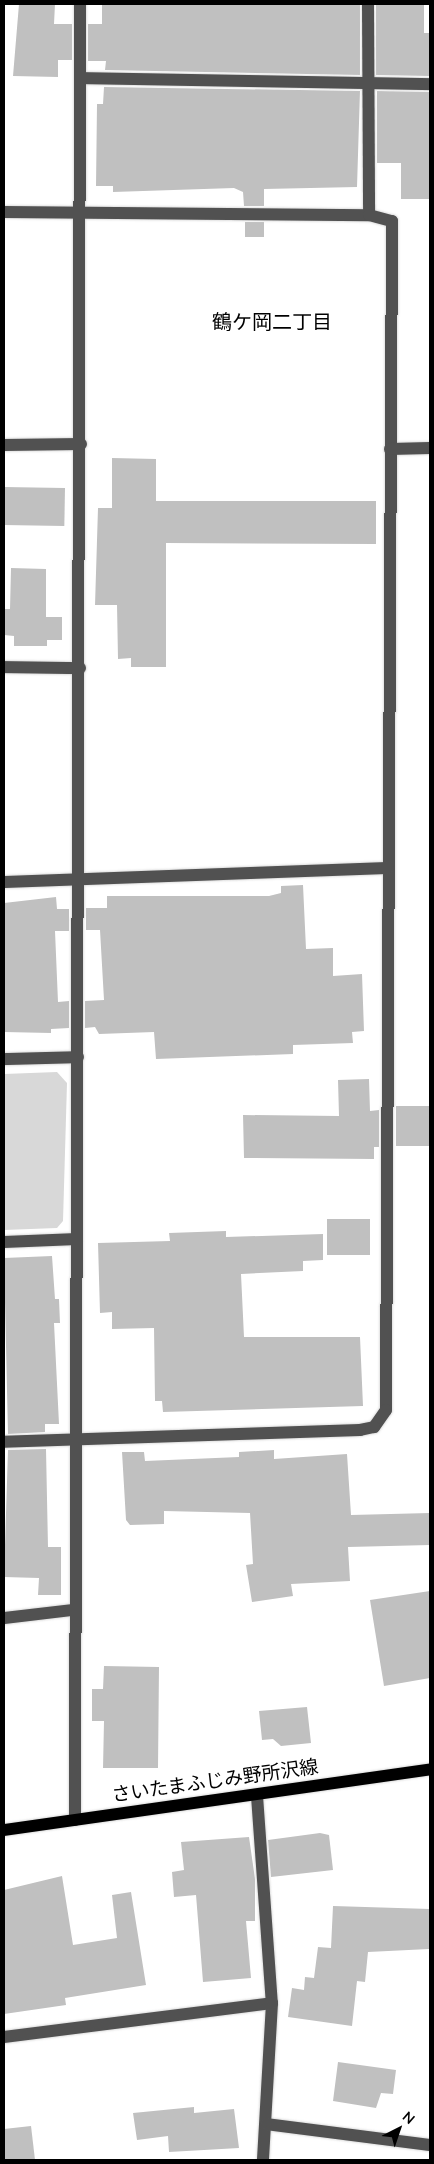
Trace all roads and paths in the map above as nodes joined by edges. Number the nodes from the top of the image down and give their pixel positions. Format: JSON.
{"nodes":[{"id":1,"x":80,"y":4,"type":"edge"},
{"id":2,"x":368,"y":4,"type":"edge"},
{"id":3,"x":82,"y":78,"type":"junction"},
{"id":4,"x":367,"y":83,"type":"junction"},
{"id":5,"x":430,"y":84,"type":"edge"},
{"id":6,"x":4,"y":212,"type":"edge"},
{"id":7,"x":81,"y":214,"type":"junction"},
{"id":8,"x":369,"y":215,"type":"junction"},
{"id":9,"x":81,"y":444,"type":"junction"},
{"id":10,"x":4,"y":445,"type":"edge"},
{"id":11,"x":430,"y":448,"type":"edge"},
{"id":12,"x":390,"y":449,"type":"junction"},
{"id":13,"x":4,"y":667,"type":"edge"},
{"id":14,"x":80,"y":668,"type":"junction"},
{"id":15,"x":388,"y":868,"type":"junction"},
{"id":16,"x":75,"y":880,"type":"junction"},
{"id":17,"x":4,"y":882,"type":"edge"},
{"id":18,"x":78,"y":1057,"type":"junction"},
{"id":19,"x":4,"y":1059,"type":"edge"},
{"id":20,"x":78,"y":1240,"type":"junction"},
{"id":21,"x":4,"y":1242,"type":"edge"},
{"id":22,"x":73,"y":1438,"type":"junction"},
{"id":23,"x":4,"y":1442,"type":"edge"},
{"id":24,"x":72,"y":1610,"type":"junction"},
{"id":25,"x":4,"y":1618,"type":"edge"},
{"id":26,"x":430,"y":1768,"type":"edge"},
{"id":27,"x":257,"y":1796,"type":"junction"},
{"id":28,"x":75,"y":1820,"type":"junction"},
{"id":29,"x":4,"y":1830,"type":"edge"},
{"id":30,"x":272,"y":2003,"type":"junction"},
{"id":31,"x":4,"y":2037,"type":"edge"},
{"id":32,"x":266,"y":2124,"type":"junction"},
{"id":33,"x":430,"y":2145,"type":"edge"},
{"id":34,"x":264,"y":2160,"type":"edge"}],
"edges":[{"from":1,"to":3,"type":"street"},
{"from":2,"to":4,"type":"street"},
{"from":3,"to":4,"type":"street"},
{"from":3,"to":7,"type":"street"},
{"from":4,"to":5,"type":"street"},
{"from":4,"to":8,"type":"street"},
{"from":6,"to":7,"type":"street"},
{"from":7,"to":8,"type":"street"},
{"from":7,"to":9,"type":"street"},
{"from":8,"to":12,"type":"street"},
{"from":9,"to":10,"type":"street"},
{"from":9,"to":14,"type":"street"},
{"from":11,"to":12,"type":"street"},
{"from":12,"to":15,"type":"street"},
{"from":13,"to":14,"type":"street"},
{"from":14,"to":16,"type":"street"},
{"from":15,"to":16,"type":"street"},
{"from":15,"to":22,"type":"street"},
{"from":16,"to":17,"type":"street"},
{"from":16,"to":18,"type":"street"},
{"from":18,"to":19,"type":"street"},
{"from":18,"to":20,"type":"street"},
{"from":20,"to":21,"type":"street"},
{"from":20,"to":22,"type":"street"},
{"from":22,"to":23,"type":"street"},
{"from":22,"to":24,"type":"street"},
{"from":24,"to":25,"type":"street"},
{"from":24,"to":28,"type":"street"},
{"from":26,"to":27,"type":"main road","name":"さいたまふじみ野所沢線"},
{"from":27,"to":28,"type":"main road","name":"さいたまふじみ野所沢線"},
{"from":27,"to":30,"type":"street"},
{"from":28,"to":29,"type":"main road","name":"さいたまふじみ野所沢線"},
{"from":30,"to":31,"type":"street"},
{"from":30,"to":32,"type":"street"},
{"from":32,"to":33,"type":"street"},
{"from":32,"to":34,"type":"street"}]}
